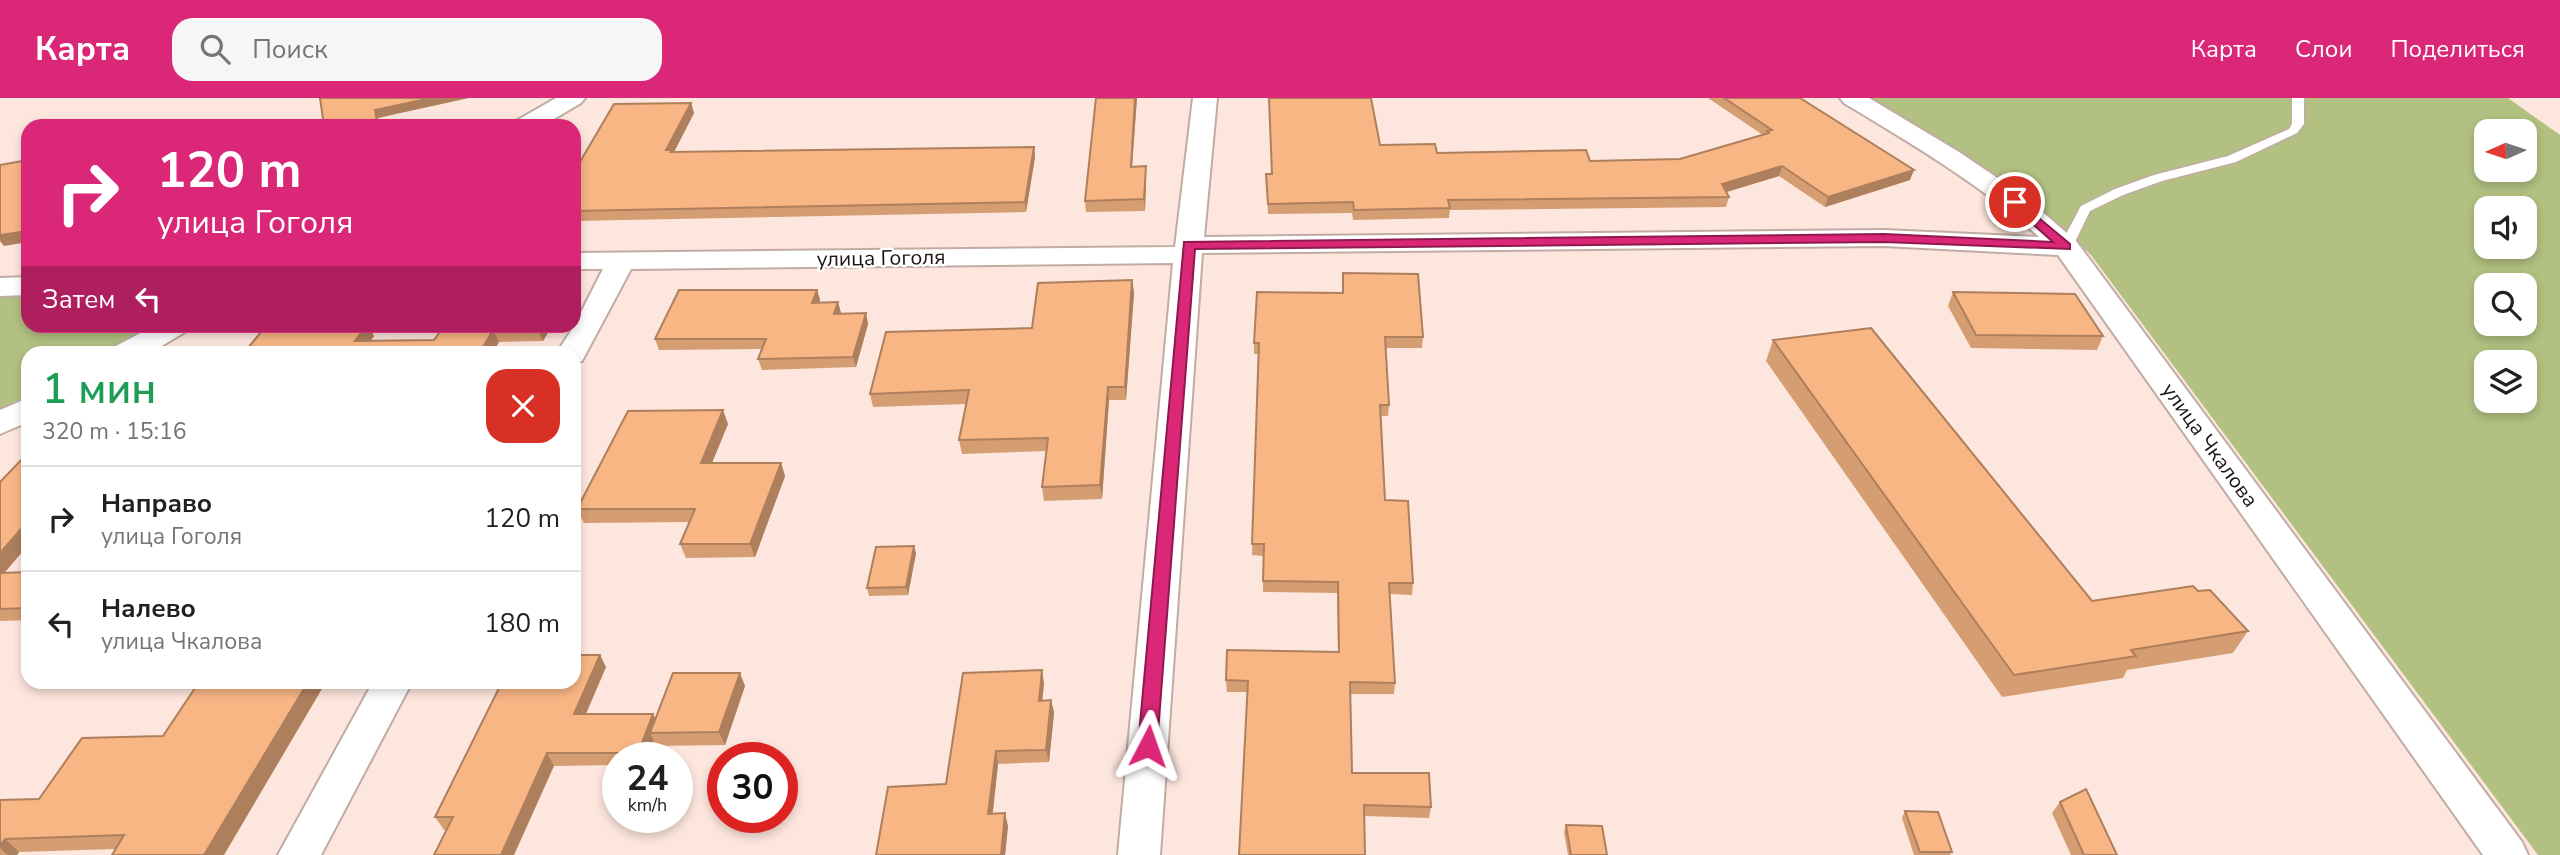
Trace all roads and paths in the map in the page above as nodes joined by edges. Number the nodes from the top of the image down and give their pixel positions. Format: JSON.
{"nodes":[{"id":1,"x":573,"y":98,"type":"edge"},
{"id":2,"x":1205,"y":98,"type":"edge"},
{"id":3,"x":1852,"y":98,"type":"edge"},
{"id":4,"x":2298,"y":98,"type":"edge"},
{"id":5,"x":537,"y":119,"type":"edge"},
{"id":6,"x":2066,"y":247,"type":"junction"},
{"id":7,"x":1188,"y":250,"type":"junction"},
{"id":8,"x":581,"y":261,"type":"edge"},
{"id":9,"x":621,"y":261,"type":"junction"},
{"id":10,"x":21,"y":286,"type":"edge"},
{"id":11,"x":0,"y":288,"type":"edge"},
{"id":12,"x":162,"y":333,"type":"edge"},
{"id":13,"x":139,"y":346,"type":"edge"},
{"id":14,"x":575,"y":346,"type":"edge"},
{"id":15,"x":21,"y":412,"type":"edge"},
{"id":16,"x":0,"y":424,"type":"edge"},
{"id":17,"x":389,"y":689,"type":"edge"},
{"id":18,"x":299,"y":855,"type":"edge"},
{"id":19,"x":1139,"y":855,"type":"edge"},
{"id":20,"x":2507,"y":855,"type":"edge"}],
"edges":[{"from":1,"to":5,"type":"street"},
{"from":2,"to":7,"type":"street"},
{"from":3,"to":6,"type":"street","name":"улица Чкалова"},
{"from":4,"to":6,"type":"lane"},
{"from":6,"to":7,"type":"street","name":"улица Гоголя"},
{"from":6,"to":20,"type":"street","name":"улица Чкалова"},
{"from":7,"to":9,"type":"street","name":"улица Гоголя"},
{"from":7,"to":19,"type":"street"},
{"from":8,"to":9,"type":"street","name":"улица Гоголя"},
{"from":9,"to":14,"type":"street"},
{"from":10,"to":11,"type":"street"},
{"from":12,"to":13,"type":"street"},
{"from":15,"to":16,"type":"street"},
{"from":17,"to":18,"type":"street"}]}
